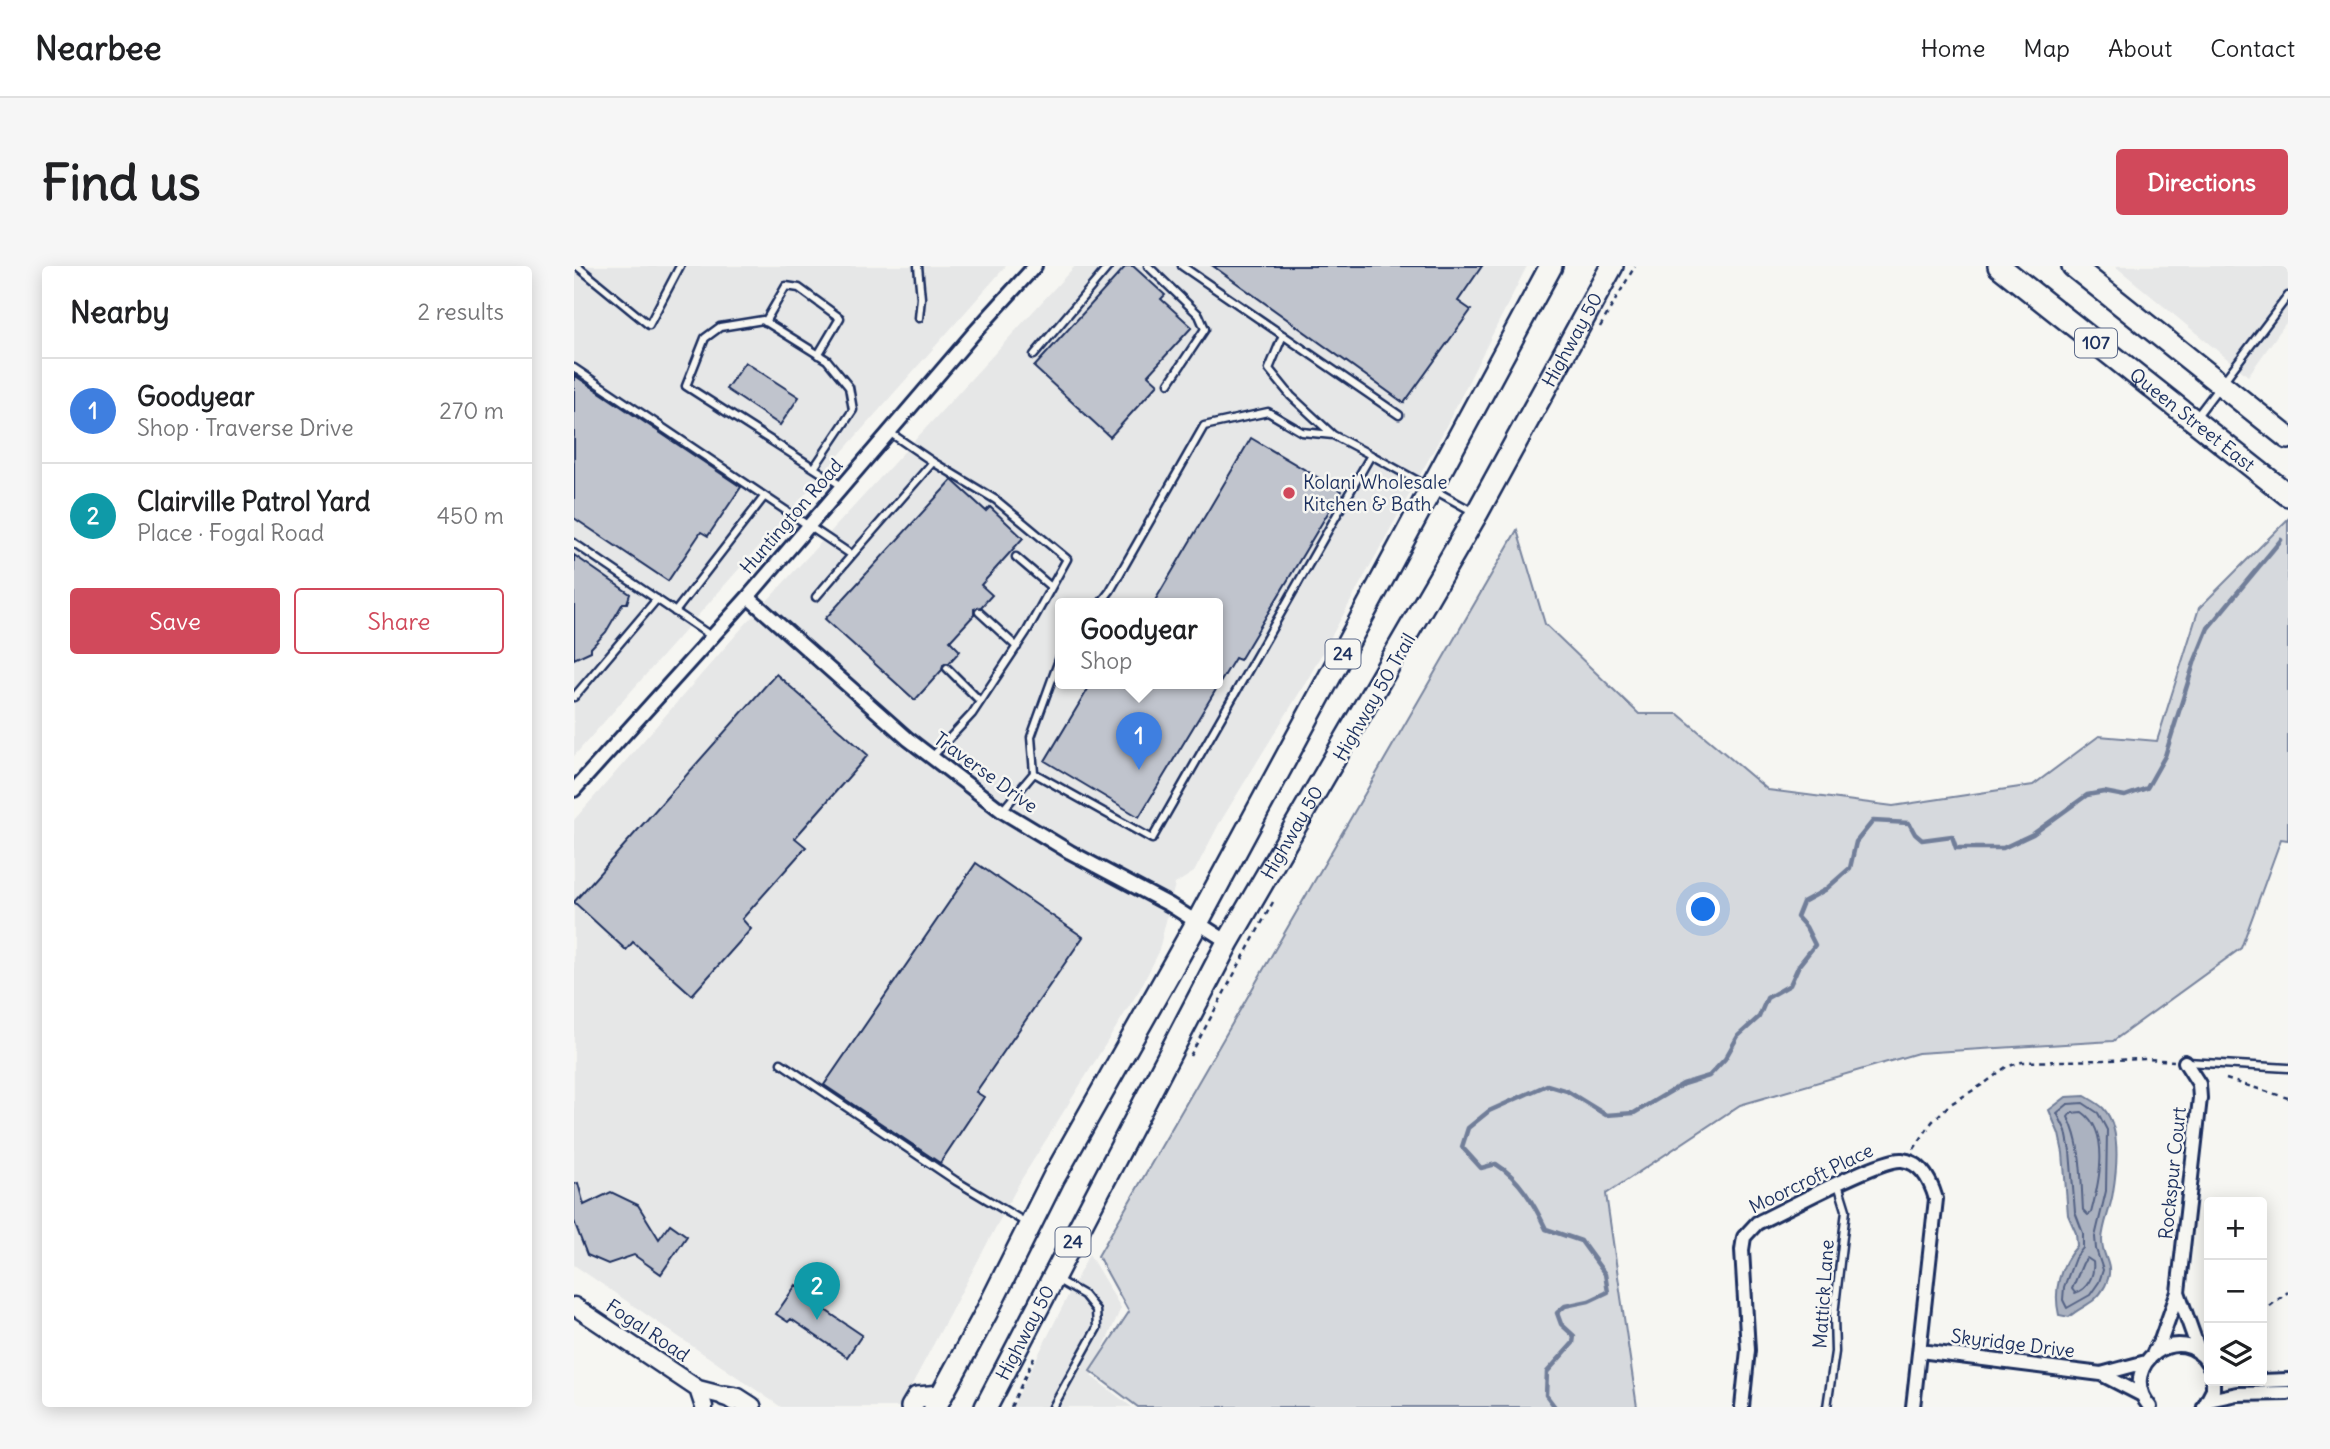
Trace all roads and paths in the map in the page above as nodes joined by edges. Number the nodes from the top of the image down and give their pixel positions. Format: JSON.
{"nodes":[{"id":1,"x":577,"y":266,"type":"edge"},
{"id":2,"x":680,"y":266,"type":"edge"},
{"id":3,"x":918,"y":266,"type":"edge"},
{"id":4,"x":1109,"y":266,"type":"edge"},
{"id":5,"x":1148,"y":266,"type":"edge"},
{"id":6,"x":1182,"y":266,"type":"edge"},
{"id":7,"x":1552,"y":266,"type":"edge"},
{"id":8,"x":1612,"y":266,"type":"edge"},
{"id":9,"x":1635,"y":266,"type":"edge"},
{"id":10,"x":1998,"y":266,"type":"edge"},
{"id":11,"x":2073,"y":266,"type":"edge"},
{"id":12,"x":1033,"y":267,"type":"edge"},
{"id":13,"x":2288,"y":296,"type":"edge"},
{"id":14,"x":919,"y":318,"type":"dead end"},
{"id":15,"x":765,"y":322,"type":"junction"},
{"id":16,"x":1283,"y":335,"type":"junction"},
{"id":17,"x":1595,"y":337,"type":"dead end"},
{"id":18,"x":818,"y":355,"type":"junction"},
{"id":19,"x":1034,"y":355,"type":"dead end"},
{"id":20,"x":574,"y":368,"type":"edge"},
{"id":21,"x":1169,"y":383,"type":"dead end"},
{"id":22,"x":2221,"y":386,"type":"junction"},
{"id":23,"x":1399,"y":415,"type":"dead end"},
{"id":24,"x":2194,"y":421,"type":"junction"},
{"id":25,"x":889,"y":432,"type":"junction"},
{"id":26,"x":1333,"y":435,"type":"junction"},
{"id":27,"x":2288,"y":438,"type":"edge"},
{"id":28,"x":1371,"y":455,"type":"junction"},
{"id":29,"x":933,"y":462,"type":"junction"},
{"id":30,"x":814,"y":468,"type":"junction"},
{"id":31,"x":842,"y":486,"type":"junction"},
{"id":32,"x":1432,"y":490,"type":"junction"},
{"id":33,"x":2288,"y":495,"type":"edge"},
{"id":34,"x":764,"y":497,"type":"junction"},
{"id":35,"x":1477,"y":513,"type":"junction"},
{"id":36,"x":807,"y":527,"type":"junction"},
{"id":37,"x":574,"y":543,"type":"edge"},
{"id":38,"x":852,"y":555,"type":"junction"},
{"id":39,"x":1016,"y":557,"type":"dead end"},
{"id":40,"x":1051,"y":587,"type":"junction"},
{"id":41,"x":747,"y":597,"type":"junction"},
{"id":42,"x":816,"y":597,"type":"dead end"},
{"id":43,"x":1105,"y":598,"type":"edge"},
{"id":44,"x":657,"y":599,"type":"junction"},
{"id":45,"x":676,"y":612,"type":"junction"},
{"id":46,"x":979,"y":612,"type":"dead end"},
{"id":47,"x":712,"y":636,"type":"junction"},
{"id":48,"x":1017,"y":646,"type":"junction"},
{"id":49,"x":947,"y":668,"type":"dead end"},
{"id":50,"x":1055,"y":671,"type":"edge"},
{"id":51,"x":574,"y":697,"type":"edge"},
{"id":52,"x":980,"y":701,"type":"junction"},
{"id":53,"x":931,"y":758,"type":"junction"},
{"id":54,"x":1034,"y":773,"type":"junction"},
{"id":55,"x":574,"y":790,"type":"edge"},
{"id":56,"x":1002,"y":811,"type":"junction"},
{"id":57,"x":1273,"y":902,"type":"dead end"},
{"id":58,"x":1197,"y":923,"type":"junction"},
{"id":59,"x":1228,"y":942,"type":"junction"},
{"id":60,"x":2185,"y":1062,"type":"junction"},
{"id":61,"x":781,"y":1063,"type":"dead end"},
{"id":62,"x":1185,"y":1065,"type":"dead end"},
{"id":63,"x":2288,"y":1068,"type":"edge"},
{"id":64,"x":2226,"y":1079,"type":"dead end"},
{"id":65,"x":2288,"y":1098,"type":"edge"},
{"id":66,"x":1908,"y":1161,"type":"junction"},
{"id":67,"x":1838,"y":1184,"type":"junction"},
{"id":68,"x":1030,"y":1225,"type":"junction"},
{"id":69,"x":1055,"y":1278,"type":"junction"},
{"id":70,"x":2178,"y":1292,"type":"junction"},
{"id":71,"x":2288,"y":1293,"type":"edge"},
{"id":72,"x":574,"y":1306,"type":"edge"},
{"id":73,"x":2267,"y":1308,"type":"edge"},
{"id":74,"x":1038,"y":1348,"type":"dead end"},
{"id":75,"x":1920,"y":1351,"type":"junction"},
{"id":76,"x":2200,"y":1354,"type":"junction"},
{"id":77,"x":2150,"y":1357,"type":"junction"},
{"id":78,"x":2204,"y":1359,"type":"edge"},
{"id":79,"x":2101,"y":1374,"type":"junction"},
{"id":80,"x":2288,"y":1380,"type":"edge"},
{"id":81,"x":2267,"y":1381,"type":"edge"},
{"id":82,"x":2211,"y":1386,"type":"edge"},
{"id":83,"x":698,"y":1389,"type":"junction"},
{"id":84,"x":2288,"y":1393,"type":"edge"},
{"id":85,"x":2142,"y":1395,"type":"junction"},
{"id":86,"x":725,"y":1396,"type":"junction"},
{"id":87,"x":938,"y":1401,"type":"edge"},
{"id":88,"x":2206,"y":1404,"type":"edge"},
{"id":89,"x":1054,"y":1405,"type":"edge"},
{"id":90,"x":704,"y":1407,"type":"edge"},
{"id":91,"x":742,"y":1407,"type":"edge"},
{"id":92,"x":751,"y":1407,"type":"edge"},
{"id":93,"x":911,"y":1407,"type":"edge"},
{"id":94,"x":986,"y":1407,"type":"edge"},
{"id":95,"x":1011,"y":1407,"type":"edge"},
{"id":96,"x":1064,"y":1407,"type":"edge"},
{"id":97,"x":1742,"y":1407,"type":"edge"},
{"id":98,"x":1827,"y":1407,"type":"edge"},
{"id":99,"x":1913,"y":1407,"type":"edge"},
{"id":100,"x":2150,"y":1407,"type":"edge"}],
"edges":[{"from":1,"to":2,"type":"lane"},
{"from":3,"to":14,"type":"lane"},
{"from":4,"to":19,"type":"lane"},
{"from":5,"to":21,"type":"lane"},
{"from":6,"to":16,"type":"lane"},
{"from":7,"to":32,"type":"main road","name":"Highway 50","number":"24"},
{"from":8,"to":35,"type":"main road","name":"Highway 50","number":"24"},
{"from":9,"to":17,"type":"path"},
{"from":10,"to":24,"type":"main road","name":"Queen Street East","number":"107"},
{"from":11,"to":22,"type":"main road","number":"107"},
{"from":12,"to":25,"type":"street","name":"Huntington Road"},
{"from":13,"to":22,"type":"lane"},
{"from":15,"to":18,"type":"lane"},
{"from":15,"to":18,"type":"lane"},
{"from":15,"to":30,"type":"lane"},
{"from":16,"to":23,"type":"lane"},
{"from":16,"to":26,"type":"lane"},
{"from":18,"to":30,"type":"lane"},
{"from":20,"to":34,"type":"lane"},
{"from":22,"to":24,"type":"lane"},
{"from":22,"to":27,"type":"main road","number":"107"},
{"from":24,"to":33,"type":"main road","name":"Queen Street East","number":"107"},
{"from":25,"to":29,"type":"lane"},
{"from":25,"to":31,"type":"street","name":"Huntington Road"},
{"from":26,"to":28,"type":"lane"},
{"from":26,"to":43,"type":"lane"},
{"from":28,"to":32,"type":"lane"},
{"from":28,"to":54,"type":"lane"},
{"from":29,"to":38,"type":"lane"},
{"from":29,"to":40,"type":"lane"},
{"from":30,"to":31,"type":"lane"},
{"from":31,"to":36,"type":"street","name":"Huntington Road"},
{"from":32,"to":35,"type":"lane"},
{"from":32,"to":58,"type":"main road","name":"Highway 50","number":"24"},
{"from":34,"to":36,"type":"lane"},
{"from":34,"to":45,"type":"lane"},
{"from":35,"to":59,"type":"main road","name":"Highway 50","number":"24"},
{"from":36,"to":38,"type":"lane"},
{"from":36,"to":41,"type":"street","name":"Huntington Road"},
{"from":37,"to":44,"type":"lane"},
{"from":38,"to":42,"type":"lane"},
{"from":39,"to":40,"type":"lane"},
{"from":40,"to":48,"type":"lane"},
{"from":41,"to":47,"type":"street","name":"Huntington Road"},
{"from":41,"to":53,"type":"street","name":"Traverse Drive"},
{"from":44,"to":45,"type":"lane"},
{"from":44,"to":51,"type":"lane"},
{"from":45,"to":47,"type":"lane"},
{"from":46,"to":48,"type":"lane"},
{"from":47,"to":55,"type":"street","name":"Huntington Road"},
{"from":48,"to":52,"type":"lane"},
{"from":49,"to":52,"type":"lane"},
{"from":50,"to":54,"type":"lane"},
{"from":52,"to":53,"type":"lane"},
{"from":53,"to":56,"type":"street","name":"Traverse Drive"},
{"from":54,"to":56,"type":"lane"},
{"from":56,"to":58,"type":"street","name":"Traverse Drive"},
{"from":57,"to":62,"type":"path"},
{"from":58,"to":59,"type":"street","name":"Traverse Drive"},
{"from":58,"to":68,"type":"main road","name":"Highway 50","number":"24"},
{"from":59,"to":69,"type":"main road","name":"Highway 50","number":"24"},
{"from":60,"to":63,"type":"lane"},
{"from":60,"to":66,"type":"path"},
{"from":60,"to":70,"type":"street","name":"Rockspur Court"},
{"from":61,"to":68,"type":"lane"},
{"from":64,"to":65,"type":"path"},
{"from":66,"to":67,"type":"street","name":"Moorcroft Place"},
{"from":66,"to":75,"type":"street"},
{"from":67,"to":97,"type":"street","name":"Moorcroft Place"},
{"from":67,"to":98,"type":"lane","name":"Mattick Lane"},
{"from":68,"to":87,"type":"main road","name":"Highway 50","number":"24"},
{"from":69,"to":89,"type":"lane"},
{"from":69,"to":94,"type":"main road","name":"Highway 50","number":"24"},
{"from":70,"to":76,"type":"street","name":"Rockspur Court"},
{"from":70,"to":77,"type":"street","name":"Rockspur Court"},
{"from":71,"to":73,"type":"path"},
{"from":72,"to":83,"type":"street","name":"Fogal Road"},
{"from":74,"to":95,"type":"path"},
{"from":75,"to":79,"type":"street","name":"Skyridge Drive"},
{"from":75,"to":99,"type":"street"},
{"from":76,"to":77,"type":"street","name":"Skyridge Drive"},
{"from":76,"to":78,"type":"street","name":"Rockspur Court"},
{"from":77,"to":79,"type":"street","name":"Skyridge Drive"},
{"from":77,"to":85,"type":"street","name":"Rockspur Court"},
{"from":79,"to":85,"type":"street","name":"Skyridge Drive"},
{"from":80,"to":81,"type":"street"},
{"from":82,"to":88,"type":"street"},
{"from":83,"to":86,"type":"street","name":"Fogal Road"},
{"from":83,"to":90,"type":"street","name":"Fogal Road"},
{"from":84,"to":88,"type":"street"},
{"from":85,"to":100,"type":"street"},
{"from":86,"to":91,"type":"street","name":"Fogal Road"},
{"from":86,"to":92,"type":"main road"},
{"from":87,"to":93,"type":"main road"},
{"from":89,"to":96,"type":"lane"}]}
